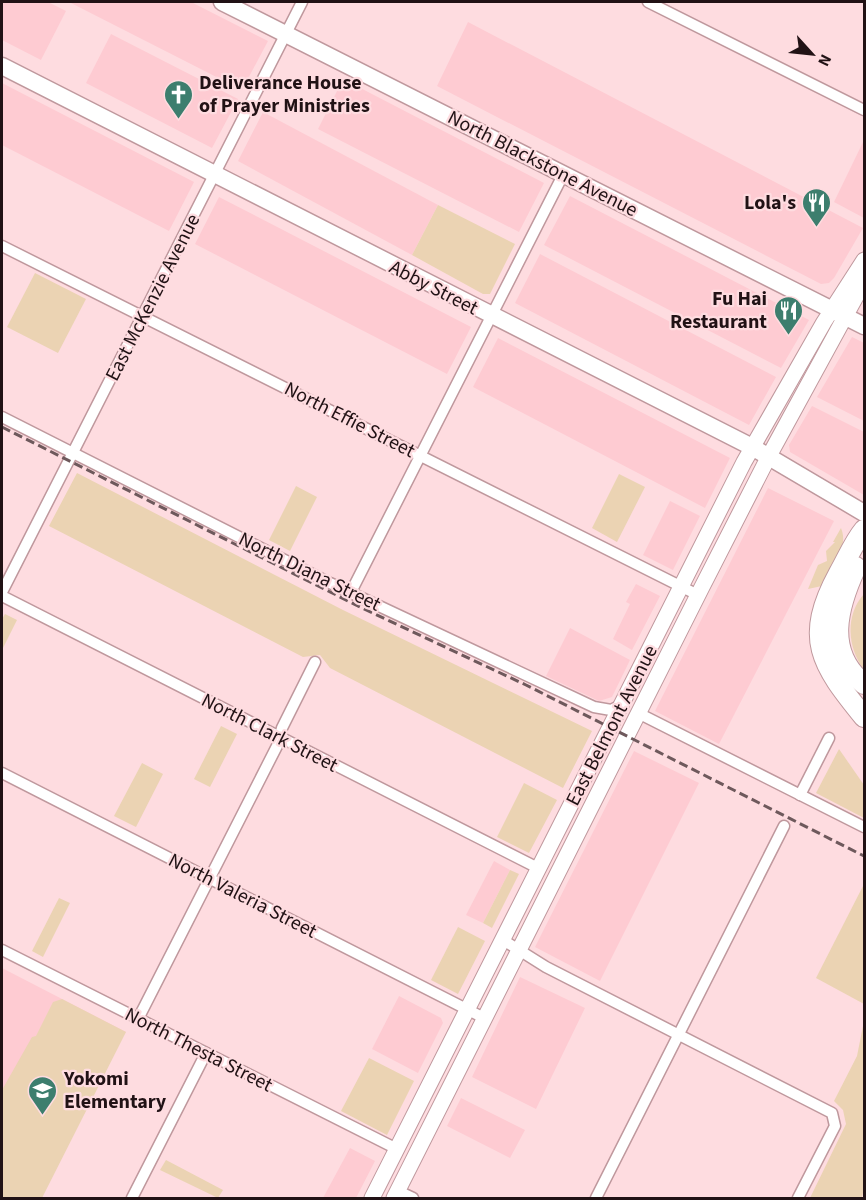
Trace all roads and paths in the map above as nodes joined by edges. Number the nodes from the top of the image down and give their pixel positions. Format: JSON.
{"nodes":[{"id":1,"x":222,"y":2,"type":"edge"},
{"id":2,"x":302,"y":2,"type":"edge"},
{"id":3,"x":648,"y":2,"type":"edge"},
{"id":4,"x":286,"y":34,"type":"junction"},
{"id":5,"x":2,"y":66,"type":"edge"},
{"id":6,"x":864,"y":110,"type":"edge"},
{"id":7,"x":564,"y":173,"type":"junction"},
{"id":8,"x":214,"y":174,"type":"junction"},
{"id":9,"x":2,"y":246,"type":"edge"},
{"id":10,"x":864,"y":260,"type":"edge"},
{"id":11,"x":864,"y":282,"type":"edge"},
{"id":12,"x":840,"y":313,"type":"junction"},
{"id":13,"x":142,"y":315,"type":"junction"},
{"id":14,"x":491,"y":316,"type":"junction"},
{"id":15,"x":864,"y":326,"type":"edge"},
{"id":16,"x":2,"y":417,"type":"edge"},
{"id":17,"x":752,"y":447,"type":"junction"},
{"id":18,"x":72,"y":453,"type":"junction"},
{"id":19,"x":421,"y":455,"type":"junction"},
{"id":20,"x":769,"y":456,"type":"junction"},
{"id":21,"x":864,"y":513,"type":"edge"},
{"id":22,"x":864,"y":530,"type":"edge"},
{"id":23,"x":864,"y":549,"type":"edge"},
{"id":24,"x":864,"y":579,"type":"edge"},
{"id":25,"x":682,"y":586,"type":"junction"},
{"id":26,"x":351,"y":592,"type":"junction"},
{"id":27,"x":2,"y":594,"type":"edge"},
{"id":28,"x":698,"y":594,"type":"junction"},
{"id":29,"x":837,"y":620,"type":"junction"},
{"id":30,"x":644,"y":658,"type":"junction"},
{"id":31,"x":315,"y":662,"type":"dead end"},
{"id":32,"x":864,"y":684,"type":"edge"},
{"id":33,"x":621,"y":705,"type":"junction"},
{"id":34,"x":638,"y":713,"type":"junction"},
{"id":35,"x":864,"y":717,"type":"edge"},
{"id":36,"x":280,"y":737,"type":"junction"},
{"id":37,"x":829,"y":738,"type":"dead end"},
{"id":38,"x":2,"y":773,"type":"edge"},
{"id":39,"x":800,"y":795,"type":"junction"},
{"id":40,"x":784,"y":826,"type":"dead end"},
{"id":41,"x":864,"y":827,"type":"edge"},
{"id":42,"x":538,"y":868,"type":"junction"},
{"id":43,"x":210,"y":878,"type":"junction"},
{"id":44,"x":503,"y":940,"type":"junction"},
{"id":45,"x":2,"y":950,"type":"edge"},
{"id":46,"x":518,"y":951,"type":"junction"},
{"id":47,"x":467,"y":1009,"type":"junction"},
{"id":48,"x":484,"y":1018,"type":"junction"},
{"id":49,"x":138,"y":1019,"type":"junction"},
{"id":50,"x":678,"y":1035,"type":"junction"},
{"id":51,"x":206,"y":1053,"type":"junction"},
{"id":52,"x":397,"y":1149,"type":"junction"},
{"id":53,"x":396,"y":1195,"type":"edge"},
{"id":54,"x":136,"y":1197,"type":"edge"},
{"id":55,"x":372,"y":1198,"type":"edge"},
{"id":56,"x":413,"y":1198,"type":"edge"},
{"id":57,"x":596,"y":1198,"type":"edge"},
{"id":58,"x":798,"y":1198,"type":"edge"}],
"edges":[{"from":1,"to":4,"type":"main road","name":"North Blackstone Avenue"},
{"from":2,"to":4,"type":"street","name":"East McKenzie Avenue"},
{"from":3,"to":6,"type":"street"},
{"from":4,"to":7,"type":"main road","name":"North Blackstone Avenue"},
{"from":4,"to":8,"type":"street","name":"East McKenzie Avenue"},
{"from":5,"to":8,"type":"main road","name":"Abby Street"},
{"from":7,"to":12,"type":"main road","name":"North Blackstone Avenue"},
{"from":7,"to":14,"type":"street"},
{"from":8,"to":13,"type":"street","name":"East McKenzie Avenue"},
{"from":8,"to":14,"type":"main road","name":"Abby Street"},
{"from":9,"to":13,"type":"street","name":"North Effie Street"},
{"from":10,"to":12,"type":"main road","name":"East Belmont Avenue"},
{"from":11,"to":12,"type":"main road","name":"East Belmont Avenue"},
{"from":12,"to":15,"type":"main road","name":"North Blackstone Avenue"},
{"from":12,"to":17,"type":"main road","name":"East Belmont Avenue"},
{"from":12,"to":20,"type":"main road","name":"East Belmont Avenue"},
{"from":13,"to":18,"type":"street","name":"East McKenzie Avenue"},
{"from":13,"to":19,"type":"street","name":"North Effie Street"},
{"from":14,"to":17,"type":"main road","name":"Abby Street"},
{"from":14,"to":19,"type":"street"},
{"from":16,"to":18,"type":"street","name":"North Diana Street"},
{"from":17,"to":20,"type":"main road","name":"Abby Street"},
{"from":17,"to":25,"type":"main road","name":"East Belmont Avenue"},
{"from":18,"to":26,"type":"street","name":"North Diana Street"},
{"from":18,"to":27,"type":"street","name":"East McKenzie Avenue"},
{"from":19,"to":25,"type":"street","name":"North Effie Street"},
{"from":19,"to":26,"type":"street"},
{"from":20,"to":21,"type":"main road","name":"Abby Street"},
{"from":20,"to":28,"type":"main road","name":"East Belmont Avenue"},
{"from":22,"to":35,"type":"highway"},
{"from":23,"to":29,"type":"highway"},
{"from":24,"to":29,"type":"highway"},
{"from":25,"to":28,"type":"street","name":"North Effie Street"},
{"from":25,"to":30,"type":"main road","name":"East Belmont Avenue"},
{"from":26,"to":33,"type":"street","name":"North Diana Street"},
{"from":27,"to":36,"type":"street","name":"North Clark Street"},
{"from":28,"to":34,"type":"main road","name":"East Belmont Avenue"},
{"from":29,"to":32,"type":"highway"},
{"from":30,"to":33,"type":"main road","name":"East Belmont Avenue"},
{"from":30,"to":34,"type":"main road"},
{"from":31,"to":36,"type":"street"},
{"from":33,"to":42,"type":"main road","name":"East Belmont Avenue"},
{"from":34,"to":39,"type":"street"},
{"from":34,"to":46,"type":"main road","name":"East Belmont Avenue"},
{"from":36,"to":42,"type":"street","name":"North Clark Street"},
{"from":36,"to":43,"type":"street"},
{"from":37,"to":39,"type":"street"},
{"from":38,"to":43,"type":"street","name":"North Valeria Street"},
{"from":39,"to":41,"type":"street"},
{"from":40,"to":50,"type":"street"},
{"from":42,"to":44,"type":"main road","name":"East Belmont Avenue"},
{"from":43,"to":47,"type":"street","name":"North Valeria Street"},
{"from":43,"to":49,"type":"street"},
{"from":44,"to":46,"type":"street"},
{"from":44,"to":47,"type":"main road","name":"East Belmont Avenue"},
{"from":45,"to":49,"type":"street","name":"North Thesta Street"},
{"from":46,"to":48,"type":"main road","name":"East Belmont Avenue"},
{"from":46,"to":50,"type":"street"},
{"from":47,"to":48,"type":"street","name":"North Valeria Street"},
{"from":47,"to":52,"type":"main road","name":"East Belmont Avenue"},
{"from":48,"to":53,"type":"main road","name":"East Belmont Avenue"},
{"from":49,"to":51,"type":"street","name":"North Thesta Street"},
{"from":50,"to":57,"type":"street"},
{"from":50,"to":58,"type":"street"},
{"from":51,"to":52,"type":"street","name":"North Thesta Street"},
{"from":51,"to":54,"type":"street"},
{"from":52,"to":55,"type":"main road","name":"East Belmont Avenue"},
{"from":53,"to":56,"type":"street"}]}
